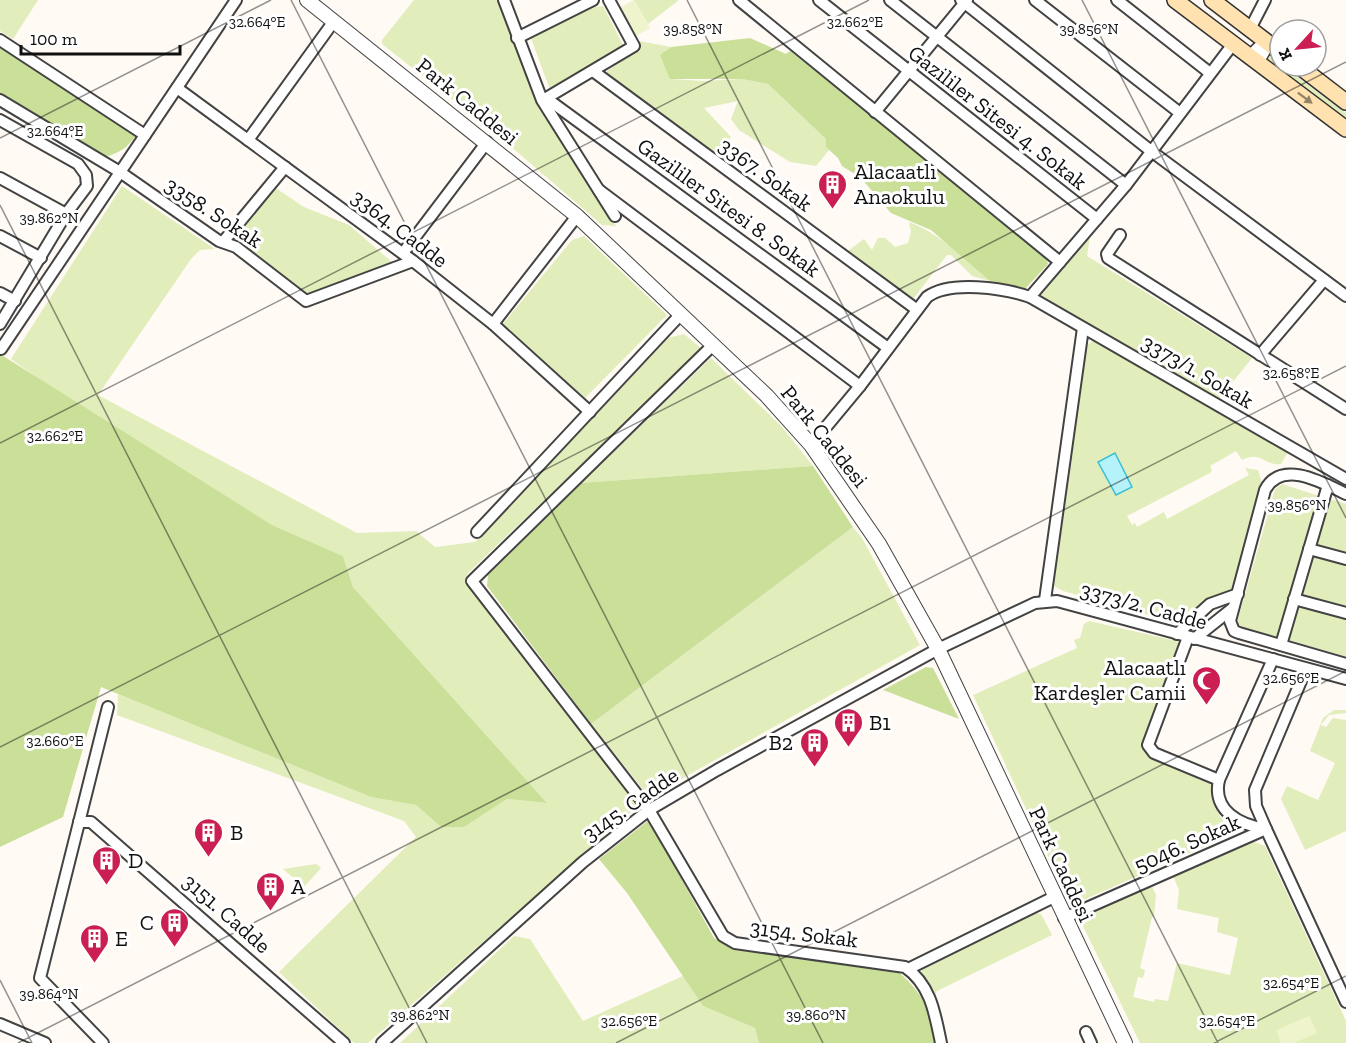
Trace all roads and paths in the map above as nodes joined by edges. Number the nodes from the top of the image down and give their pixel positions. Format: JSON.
{"nodes":[{"id":1,"x":236,"y":0,"type":"edge"},
{"id":2,"x":307,"y":0,"type":"edge"},
{"id":3,"x":504,"y":0,"type":"edge"},
{"id":4,"x":593,"y":0,"type":"edge"},
{"id":5,"x":609,"y":0,"type":"edge"},
{"id":6,"x":739,"y":0,"type":"edge"},
{"id":7,"x":819,"y":0,"type":"edge"},
{"id":8,"x":890,"y":0,"type":"edge"},
{"id":9,"x":1035,"y":0,"type":"edge"},
{"id":10,"x":1117,"y":0,"type":"edge"},
{"id":11,"x":1175,"y":0,"type":"edge"},
{"id":12,"x":1212,"y":0,"type":"edge"},
{"id":13,"x":1265,"y":0,"type":"edge"},
{"id":14,"x":964,"y":1,"type":"edge"},
{"id":15,"x":1236,"y":19,"type":"junction"},
{"id":16,"x":334,"y":21,"type":"junction"},
{"id":17,"x":1250,"y":29,"type":"junction"},
{"id":18,"x":517,"y":38,"type":"junction"},
{"id":19,"x":937,"y":38,"type":"junction"},
{"id":20,"x":0,"y":40,"type":"edge"},
{"id":21,"x":1233,"y":44,"type":"junction"},
{"id":22,"x":1268,"y":47,"type":"edge"},
{"id":23,"x":593,"y":71,"type":"junction"},
{"id":24,"x":908,"y":72,"type":"junction"},
{"id":25,"x":1210,"y":73,"type":"junction"},
{"id":26,"x":1315,"y":78,"type":"edge"},
{"id":27,"x":177,"y":88,"type":"junction"},
{"id":28,"x":544,"y":99,"type":"junction"},
{"id":29,"x":0,"y":100,"type":"edge"},
{"id":30,"x":1346,"y":102,"type":"edge"},
{"id":31,"x":875,"y":112,"type":"junction"},
{"id":32,"x":1180,"y":113,"type":"junction"},
{"id":33,"x":0,"y":120,"type":"edge"},
{"id":34,"x":1346,"y":129,"type":"edge"},
{"id":35,"x":145,"y":135,"type":"junction"},
{"id":36,"x":248,"y":140,"type":"junction"},
{"id":37,"x":487,"y":142,"type":"junction"},
{"id":38,"x":1151,"y":151,"type":"junction"},
{"id":39,"x":285,"y":167,"type":"junction"},
{"id":40,"x":120,"y":172,"type":"junction"},
{"id":41,"x":0,"y":178,"type":"edge"},
{"id":42,"x":1126,"y":185,"type":"junction"},
{"id":43,"x":599,"y":190,"type":"junction"},
{"id":44,"x":66,"y":214,"type":"junction"},
{"id":45,"x":577,"y":216,"type":"junction"},
{"id":46,"x":615,"y":216,"type":"dead end"},
{"id":47,"x":1097,"y":219,"type":"junction"},
{"id":48,"x":0,"y":236,"type":"edge"},
{"id":49,"x":1120,"y":236,"type":"dead end"},
{"id":50,"x":222,"y":242,"type":"junction"},
{"id":51,"x":403,"y":253,"type":"junction"},
{"id":52,"x":40,"y":258,"type":"junction"},
{"id":53,"x":413,"y":261,"type":"junction"},
{"id":54,"x":1060,"y":262,"type":"junction"},
{"id":55,"x":1324,"y":280,"type":"junction"},
{"id":56,"x":0,"y":293,"type":"edge"},
{"id":57,"x":1346,"y":296,"type":"edge"},
{"id":58,"x":1030,"y":297,"type":"junction"},
{"id":59,"x":15,"y":301,"type":"junction"},
{"id":60,"x":916,"y":309,"type":"junction"},
{"id":61,"x":681,"y":314,"type":"junction"},
{"id":62,"x":0,"y":324,"type":"edge"},
{"id":63,"x":493,"y":324,"type":"junction"},
{"id":64,"x":1083,"y":328,"type":"junction"},
{"id":65,"x":713,"y":345,"type":"junction"},
{"id":66,"x":888,"y":348,"type":"junction"},
{"id":67,"x":2,"y":349,"type":"dead end"},
{"id":68,"x":1260,"y":355,"type":"junction"},
{"id":69,"x":860,"y":386,"type":"junction"},
{"id":70,"x":1346,"y":409,"type":"edge"},
{"id":71,"x":590,"y":412,"type":"junction"},
{"id":72,"x":811,"y":444,"type":"junction"},
{"id":73,"x":1346,"y":479,"type":"edge"},
{"id":74,"x":1328,"y":485,"type":"junction"},
{"id":75,"x":1346,"y":494,"type":"edge"},
{"id":76,"x":477,"y":532,"type":"dead end"},
{"id":77,"x":1309,"y":549,"type":"junction"},
{"id":78,"x":1346,"y":559,"type":"edge"},
{"id":79,"x":1238,"y":594,"type":"junction"},
{"id":80,"x":1294,"y":599,"type":"junction"},
{"id":81,"x":1045,"y":600,"type":"junction"},
{"id":82,"x":1234,"y":608,"type":"junction"},
{"id":83,"x":1346,"y":614,"type":"edge"},
{"id":84,"x":1177,"y":634,"type":"junction"},
{"id":85,"x":1191,"y":638,"type":"junction"},
{"id":86,"x":1281,"y":645,"type":"junction"},
{"id":87,"x":938,"y":649,"type":"junction"},
{"id":88,"x":1273,"y":659,"type":"junction"},
{"id":89,"x":1346,"y":664,"type":"edge"},
{"id":90,"x":1306,"y":669,"type":"junction"},
{"id":91,"x":1346,"y":679,"type":"edge"},
{"id":92,"x":108,"y":706,"type":"dead end"},
{"id":93,"x":1219,"y":780,"type":"junction"},
{"id":94,"x":649,"y":810,"type":"junction"},
{"id":95,"x":79,"y":822,"type":"junction"},
{"id":96,"x":1266,"y":830,"type":"junction"},
{"id":97,"x":1054,"y":897,"type":"junction"},
{"id":98,"x":1064,"y":918,"type":"junction"},
{"id":99,"x":908,"y":969,"type":"junction"},
{"id":100,"x":1346,"y":1002,"type":"edge"},
{"id":101,"x":0,"y":1024,"type":"edge"},
{"id":102,"x":1086,"y":1032,"type":"dead end"},
{"id":103,"x":45,"y":1043,"type":"edge"},
{"id":104,"x":102,"y":1043,"type":"edge"},
{"id":105,"x":344,"y":1043,"type":"edge"},
{"id":106,"x":382,"y":1043,"type":"edge"},
{"id":107,"x":941,"y":1043,"type":"edge"},
{"id":108,"x":1091,"y":1043,"type":"edge"},
{"id":109,"x":1125,"y":1043,"type":"edge"}],
"edges":[{"from":1,"to":27,"type":"street"},
{"from":2,"to":16,"type":"street","name":"Park Caddesi"},
{"from":3,"to":18,"type":"street"},
{"from":4,"to":18,"type":"street"},
{"from":5,"to":23,"type":"street"},
{"from":6,"to":31,"type":"street"},
{"from":7,"to":24,"type":"street","name":"Gazililer Sitesi 4. Sokak"},
{"from":8,"to":19,"type":"street"},
{"from":9,"to":32,"type":"street"},
{"from":10,"to":25,"type":"street"},
{"from":11,"to":21,"type":"main road"},
{"from":12,"to":15,"type":"main road"},
{"from":13,"to":17,"type":"street"},
{"from":14,"to":19,"type":"street"},
{"from":14,"to":38,"type":"street"},
{"from":15,"to":17,"type":"main road"},
{"from":15,"to":21,"type":"main road"},
{"from":16,"to":36,"type":"street"},
{"from":16,"to":37,"type":"street","name":"Park Caddesi"},
{"from":17,"to":22,"type":"main road"},
{"from":18,"to":28,"type":"street"},
{"from":19,"to":24,"type":"street"},
{"from":19,"to":42,"type":"street"},
{"from":20,"to":35,"type":"street"},
{"from":21,"to":25,"type":"street"},
{"from":21,"to":34,"type":"main road","one_way":true},
{"from":23,"to":28,"type":"street"},
{"from":23,"to":60,"type":"street","name":"3367. Sokak"},
{"from":24,"to":31,"type":"street"},
{"from":24,"to":47,"type":"street","name":"Gazililer Sitesi 4. Sokak"},
{"from":25,"to":32,"type":"street"},
{"from":26,"to":30,"type":"main road"},
{"from":27,"to":35,"type":"street"},
{"from":27,"to":36,"type":"street","name":"3364. Cadde"},
{"from":28,"to":43,"type":"street"},
{"from":28,"to":66,"type":"street","name":"Gazililer Sitesi 8. Sokak"},
{"from":29,"to":40,"type":"street","name":"3358. Sokak"},
{"from":31,"to":54,"type":"street"},
{"from":32,"to":38,"type":"street"},
{"from":33,"to":44,"type":"street"},
{"from":35,"to":40,"type":"street"},
{"from":36,"to":39,"type":"street","name":"3364. Cadde"},
{"from":37,"to":45,"type":"street","name":"Park Caddesi"},
{"from":37,"to":51,"type":"street"},
{"from":38,"to":42,"type":"street"},
{"from":38,"to":55,"type":"street"},
{"from":39,"to":50,"type":"street"},
{"from":39,"to":51,"type":"street","name":"3364. Cadde"},
{"from":40,"to":50,"type":"street","name":"3358. Sokak"},
{"from":40,"to":67,"type":"street"},
{"from":41,"to":44,"type":"street"},
{"from":42,"to":47,"type":"street"},
{"from":43,"to":46,"type":"street"},
{"from":43,"to":69,"type":"street"},
{"from":44,"to":52,"type":"street"},
{"from":45,"to":61,"type":"street","name":"Park Caddesi"},
{"from":45,"to":63,"type":"street"},
{"from":47,"to":54,"type":"street"},
{"from":48,"to":52,"type":"street"},
{"from":49,"to":68,"type":"street"},
{"from":50,"to":53,"type":"street","name":"3358. Sokak"},
{"from":51,"to":53,"type":"street","name":"3364. Cadde"},
{"from":52,"to":59,"type":"street"},
{"from":53,"to":63,"type":"street","name":"3364. Cadde"},
{"from":54,"to":58,"type":"street"},
{"from":55,"to":57,"type":"street"},
{"from":55,"to":68,"type":"street"},
{"from":56,"to":59,"type":"street"},
{"from":58,"to":60,"type":"street","name":"3373/1. Sokak"},
{"from":58,"to":64,"type":"street","name":"3373/1. Sokak"},
{"from":59,"to":62,"type":"street"},
{"from":60,"to":66,"type":"street","name":"3373/1. Sokak"},
{"from":61,"to":65,"type":"street","name":"Park Caddesi"},
{"from":61,"to":71,"type":"street"},
{"from":63,"to":71,"type":"street","name":"3364. Cadde"},
{"from":64,"to":73,"type":"street","name":"3373/1. Sokak"},
{"from":64,"to":81,"type":"street"},
{"from":65,"to":72,"type":"street","name":"Park Caddesi"},
{"from":65,"to":94,"type":"street","name":"3154. Sokak"},
{"from":66,"to":69,"type":"street","name":"3373/1. Sokak"},
{"from":68,"to":70,"type":"street"},
{"from":69,"to":72,"type":"street","name":"3373/1. Sokak"},
{"from":71,"to":76,"type":"street"},
{"from":72,"to":87,"type":"street","name":"Park Caddesi"},
{"from":74,"to":75,"type":"street"},
{"from":74,"to":77,"type":"street"},
{"from":74,"to":79,"type":"street"},
{"from":77,"to":78,"type":"street"},
{"from":77,"to":80,"type":"street"},
{"from":79,"to":82,"type":"street"},
{"from":79,"to":84,"type":"street"},
{"from":80,"to":83,"type":"street"},
{"from":80,"to":86,"type":"street"},
{"from":81,"to":84,"type":"street","name":"3373/2. Cadde"},
{"from":81,"to":87,"type":"street","name":"3373/2. Cadde"},
{"from":82,"to":85,"type":"street"},
{"from":82,"to":86,"type":"street"},
{"from":84,"to":85,"type":"street","name":"3373/2. Cadde"},
{"from":85,"to":88,"type":"street","name":"3373/2. Cadde"},
{"from":85,"to":93,"type":"street"},
{"from":86,"to":89,"type":"street"},
{"from":87,"to":94,"type":"street","name":"3145. Cadde"},
{"from":87,"to":97,"type":"street","name":"Park Caddesi"},
{"from":88,"to":90,"type":"street","name":"3373/2. Cadde"},
{"from":88,"to":93,"type":"street"},
{"from":90,"to":91,"type":"street","name":"3373/2. Cadde"},
{"from":90,"to":96,"type":"street","name":"5046. Sokak"},
{"from":92,"to":95,"type":"street"},
{"from":93,"to":96,"type":"street"},
{"from":94,"to":99,"type":"street","name":"3154. Sokak"},
{"from":94,"to":106,"type":"street","name":"3145. Cadde"},
{"from":95,"to":104,"type":"street"},
{"from":95,"to":105,"type":"street","name":"3151. Cadde"},
{"from":96,"to":98,"type":"street","name":"5046. Sokak"},
{"from":96,"to":100,"type":"street"},
{"from":97,"to":98,"type":"street","name":"Park Caddesi"},
{"from":97,"to":99,"type":"street"},
{"from":98,"to":109,"type":"street","name":"Park Caddesi"},
{"from":99,"to":107,"type":"street"},
{"from":101,"to":103,"type":"street"},
{"from":102,"to":108,"type":"street"}]}
